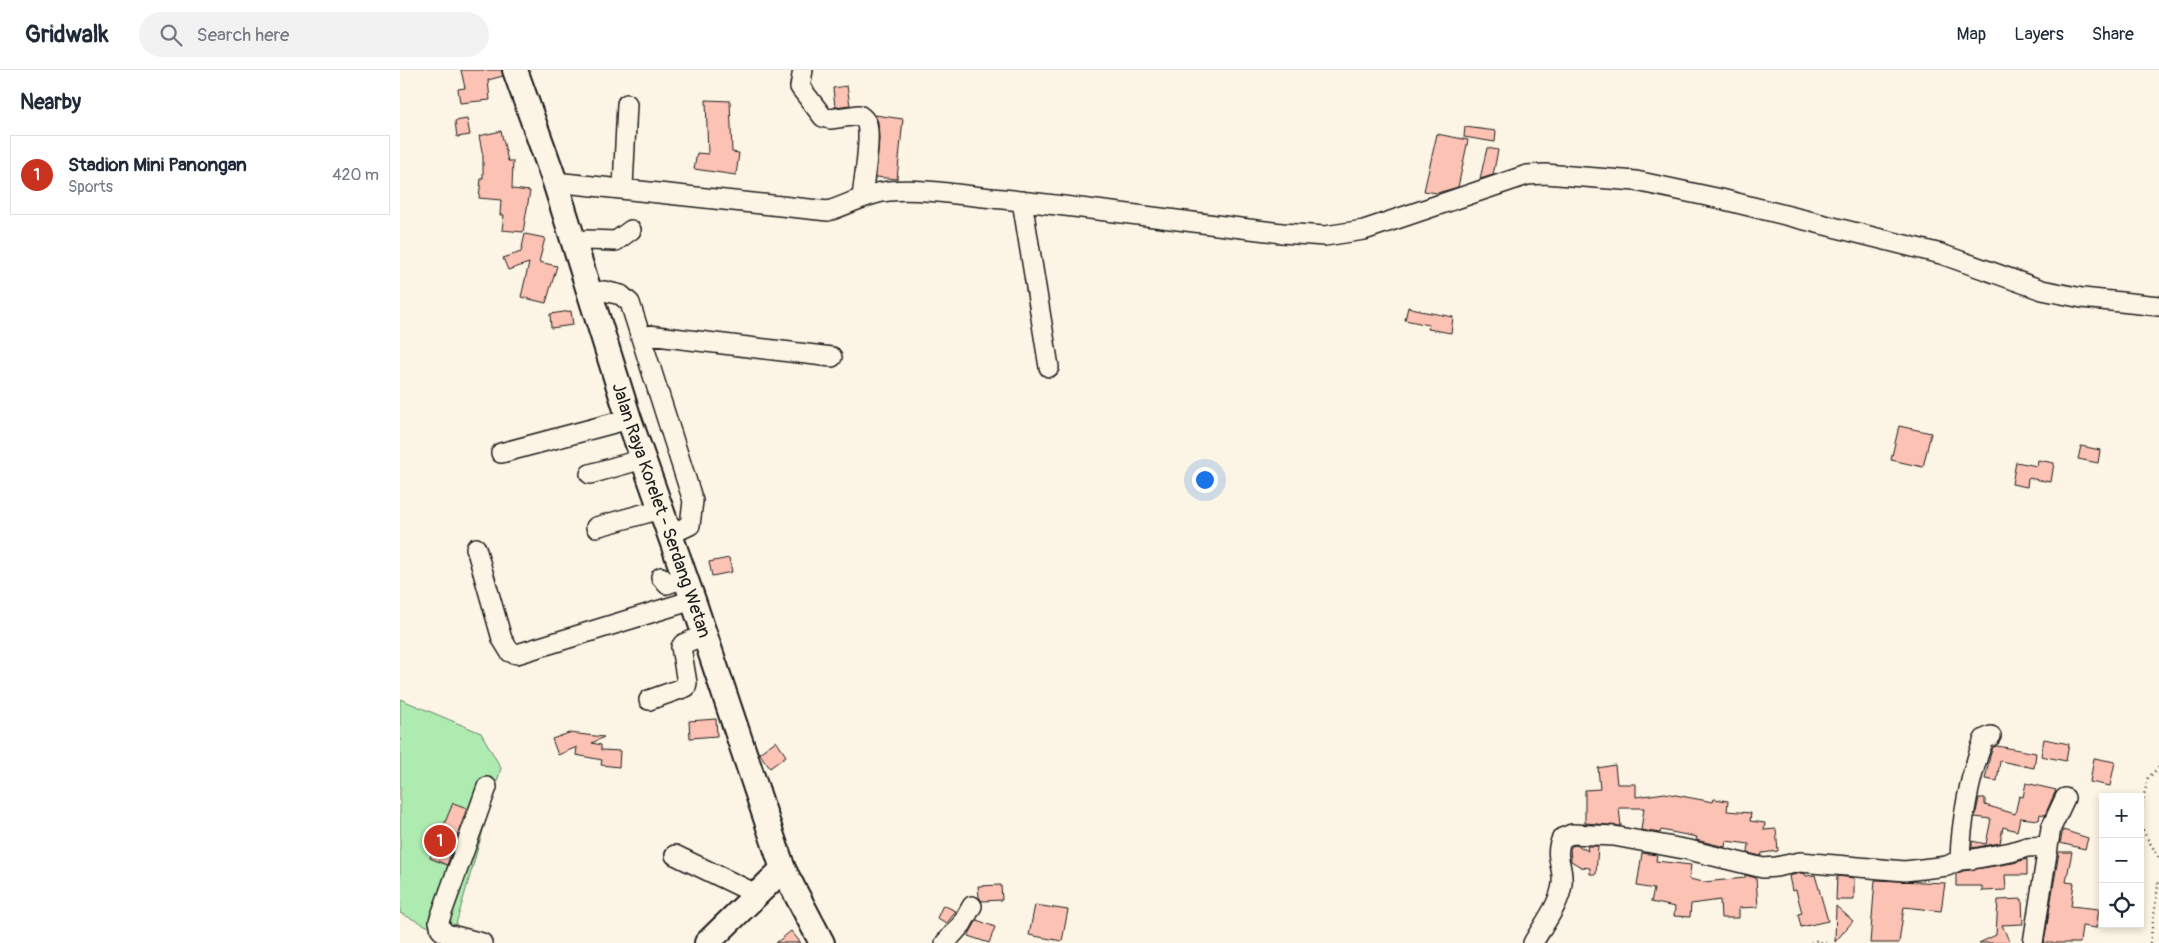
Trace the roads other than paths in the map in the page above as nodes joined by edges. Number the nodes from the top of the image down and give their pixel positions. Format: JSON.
{"nodes":[{"id":1,"x":515,"y":70,"type":"edge"},
{"id":2,"x":803,"y":70,"type":"edge"},
{"id":3,"x":627,"y":104,"type":"dead end"},
{"id":4,"x":555,"y":182,"type":"junction"},
{"id":5,"x":623,"y":187,"type":"junction"},
{"id":6,"x":862,"y":197,"type":"junction"},
{"id":7,"x":1022,"y":201,"type":"junction"},
{"id":8,"x":631,"y":230,"type":"dead end"},
{"id":9,"x":576,"y":243,"type":"junction"},
{"id":10,"x":591,"y":293,"type":"junction"},
{"id":11,"x":2159,"y":306,"type":"edge"},
{"id":12,"x":640,"y":334,"type":"junction"},
{"id":13,"x":832,"y":357,"type":"dead end"},
{"id":14,"x":1049,"y":367,"type":"dead end"},
{"id":15,"x":629,"y":419,"type":"junction"},
{"id":16,"x":501,"y":453,"type":"dead end"},
{"id":17,"x":643,"y":459,"type":"junction"},
{"id":18,"x":590,"y":474,"type":"dead end"},
{"id":19,"x":659,"y":506,"type":"junction"},
{"id":20,"x":596,"y":527,"type":"dead end"},
{"id":21,"x":669,"y":535,"type":"junction"},
{"id":22,"x":476,"y":548,"type":"dead end"},
{"id":23,"x":661,"y":577,"type":"dead end"},
{"id":24,"x":684,"y":578,"type":"junction"},
{"id":25,"x":694,"y":600,"type":"junction"},
{"id":26,"x":704,"y":635,"type":"junction"},
{"id":27,"x":649,"y":700,"type":"dead end"},
{"id":28,"x":1991,"y":736,"type":"dead end"},
{"id":29,"x":488,"y":787,"type":"dead end"},
{"id":30,"x":2065,"y":798,"type":"dead end"},
{"id":31,"x":2048,"y":846,"type":"junction"},
{"id":32,"x":675,"y":855,"type":"dead end"},
{"id":33,"x":1960,"y":860,"type":"junction"},
{"id":34,"x":783,"y":869,"type":"junction"},
{"id":35,"x":756,"y":894,"type":"junction"},
{"id":36,"x":972,"y":906,"type":"dead end"},
{"id":37,"x":482,"y":943,"type":"edge"},
{"id":38,"x":707,"y":943,"type":"edge"},
{"id":39,"x":822,"y":943,"type":"edge"},
{"id":40,"x":945,"y":943,"type":"edge"},
{"id":41,"x":1533,"y":943,"type":"edge"},
{"id":42,"x":2033,"y":943,"type":"edge"}],
"edges":[{"from":1,"to":4,"type":"main road","name":"Jalan Raya Korelet - Serdang Wetan"},
{"from":2,"to":6,"type":"street"},
{"from":3,"to":5,"type":"street"},
{"from":4,"to":5,"type":"street"},
{"from":4,"to":9,"type":"main road","name":"Jalan Raya Korelet - Serdang Wetan"},
{"from":5,"to":6,"type":"street"},
{"from":6,"to":7,"type":"street"},
{"from":7,"to":11,"type":"street"},
{"from":7,"to":14,"type":"street"},
{"from":8,"to":9,"type":"street"},
{"from":9,"to":10,"type":"main road","name":"Jalan Raya Korelet - Serdang Wetan"},
{"from":10,"to":12,"type":"street"},
{"from":10,"to":15,"type":"main road","name":"Jalan Raya Korelet - Serdang Wetan"},
{"from":12,"to":13,"type":"street"},
{"from":12,"to":21,"type":"street"},
{"from":15,"to":16,"type":"street"},
{"from":15,"to":17,"type":"main road","name":"Jalan Raya Korelet - Serdang Wetan"},
{"from":17,"to":18,"type":"street"},
{"from":17,"to":19,"type":"main road","name":"Jalan Raya Korelet - Serdang Wetan"},
{"from":19,"to":20,"type":"street"},
{"from":19,"to":21,"type":"main road","name":"Jalan Raya Korelet - Serdang Wetan"},
{"from":21,"to":24,"type":"main road","name":"Jalan Raya Korelet - Serdang Wetan"},
{"from":22,"to":25,"type":"street"},
{"from":23,"to":24,"type":"street"},
{"from":24,"to":25,"type":"main road","name":"Jalan Raya Korelet - Serdang Wetan"},
{"from":25,"to":26,"type":"main road","name":"Jalan Raya Korelet - Serdang Wetan"},
{"from":26,"to":27,"type":"street"},
{"from":26,"to":34,"type":"main road","name":"Jalan Raya Korelet - Serdang Wetan"},
{"from":28,"to":33,"type":"street"},
{"from":29,"to":37,"type":"street"},
{"from":30,"to":31,"type":"street"},
{"from":31,"to":33,"type":"street"},
{"from":31,"to":42,"type":"street"},
{"from":32,"to":35,"type":"street"},
{"from":33,"to":41,"type":"street"},
{"from":34,"to":35,"type":"main road"},
{"from":34,"to":39,"type":"main road","name":"Jalan Raya Korelet - Serdang Wetan"},
{"from":35,"to":38,"type":"main road"},
{"from":36,"to":40,"type":"street"}]}
